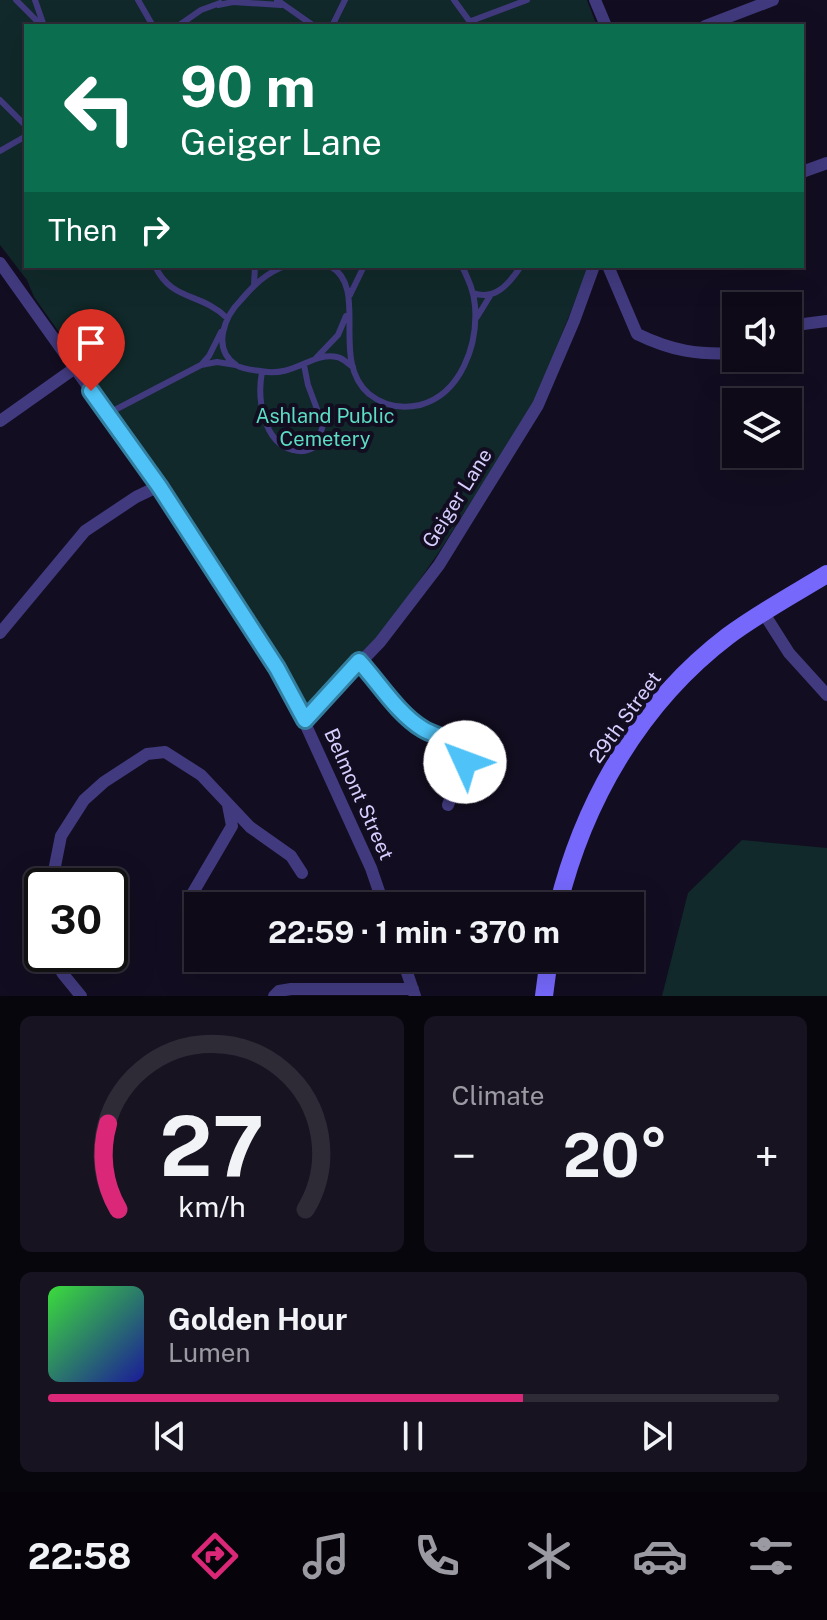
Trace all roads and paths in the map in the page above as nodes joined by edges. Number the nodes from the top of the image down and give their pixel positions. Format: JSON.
{"nodes":[{"id":1,"x":16,"y":0,"type":"edge"},
{"id":2,"x":35,"y":0,"type":"edge"},
{"id":3,"x":138,"y":0,"type":"edge"},
{"id":4,"x":345,"y":0,"type":"edge"},
{"id":5,"x":454,"y":0,"type":"edge"},
{"id":6,"x":527,"y":0,"type":"edge"},
{"id":7,"x":595,"y":0,"type":"edge"},
{"id":8,"x":773,"y":0,"type":"edge"},
{"id":9,"x":221,"y":2,"type":"edge"},
{"id":10,"x":279,"y":2,"type":"edge"},
{"id":11,"x":41,"y":24,"type":"edge"},
{"id":12,"x":42,"y":24,"type":"edge"},
{"id":13,"x":152,"y":24,"type":"edge"},
{"id":14,"x":181,"y":24,"type":"edge"},
{"id":15,"x":311,"y":24,"type":"edge"},
{"id":16,"x":333,"y":24,"type":"edge"},
{"id":17,"x":472,"y":24,"type":"edge"},
{"id":18,"x":605,"y":24,"type":"edge"},
{"id":19,"x":710,"y":24,"type":"edge"},
{"id":20,"x":0,"y":100,"type":"edge"},
{"id":21,"x":24,"y":124,"type":"edge"},
{"id":22,"x":24,"y":137,"type":"edge"},
{"id":23,"x":0,"y":151,"type":"edge"},
{"id":24,"x":827,"y":163,"type":"edge"},
{"id":25,"x":804,"y":171,"type":"edge"},
{"id":26,"x":0,"y":263,"type":"edge"},
{"id":27,"x":156,"y":268,"type":"edge"},
{"id":28,"x":255,"y":268,"type":"edge"},
{"id":29,"x":280,"y":268,"type":"edge"},
{"id":30,"x":332,"y":268,"type":"edge"},
{"id":31,"x":363,"y":268,"type":"edge"},
{"id":32,"x":463,"y":268,"type":"edge"},
{"id":33,"x":519,"y":268,"type":"edge"},
{"id":34,"x":593,"y":268,"type":"edge"},
{"id":35,"x":609,"y":268,"type":"edge"},
{"id":36,"x":254,"y":285,"type":"junction"},
{"id":37,"x":473,"y":293,"type":"junction"},
{"id":38,"x":350,"y":295,"type":"junction"},
{"id":39,"x":490,"y":296,"type":"junction"},
{"id":40,"x":348,"y":309,"type":"junction"},
{"id":41,"x":227,"y":318,"type":"junction"},
{"id":42,"x":475,"y":320,"type":"junction"},
{"id":43,"x":827,"y":321,"type":"edge"},
{"id":44,"x":802,"y":324,"type":"edge"},
{"id":45,"x":221,"y":332,"type":"junction"},
{"id":46,"x":722,"y":354,"type":"edge"},
{"id":47,"x":316,"y":358,"type":"junction"},
{"id":48,"x":201,"y":365,"type":"junction"},
{"id":49,"x":236,"y":365,"type":"junction"},
{"id":50,"x":304,"y":365,"type":"junction"},
{"id":51,"x":353,"y":367,"type":"junction"},
{"id":52,"x":75,"y":368,"type":"junction"},
{"id":53,"x":262,"y":372,"type":"junction"},
{"id":54,"x":107,"y":414,"type":"junction"},
{"id":55,"x":0,"y":421,"type":"edge"},
{"id":56,"x":159,"y":486,"type":"junction"},
{"id":57,"x":827,"y":574,"type":"edge"},
{"id":58,"x":763,"y":612,"type":"junction"},
{"id":59,"x":0,"y":633,"type":"edge"},
{"id":60,"x":359,"y":661,"type":"junction"},
{"id":61,"x":827,"y":695,"type":"edge"},
{"id":62,"x":305,"y":720,"type":"junction"},
{"id":63,"x":228,"y":805,"type":"junction"},
{"id":64,"x":448,"y":805,"type":"dead end"},
{"id":65,"x":55,"y":868,"type":"edge"},
{"id":66,"x":302,"y":873,"type":"dead end"},
{"id":67,"x":193,"y":892,"type":"edge"},
{"id":68,"x":379,"y":892,"type":"edge"},
{"id":69,"x":563,"y":892,"type":"edge"},
{"id":70,"x":62,"y":972,"type":"edge"},
{"id":71,"x":407,"y":972,"type":"edge"},
{"id":72,"x":547,"y":972,"type":"edge"},
{"id":73,"x":414,"y":993,"type":"edge"},
{"id":74,"x":81,"y":996,"type":"edge"},
{"id":75,"x":274,"y":996,"type":"edge"},
{"id":76,"x":544,"y":996,"type":"edge"}],
"edges":[{"from":1,"to":11,"type":"lane"},
{"from":2,"to":12,"type":"lane"},
{"from":3,"to":13,"type":"lane"},
{"from":4,"to":16,"type":"lane"},
{"from":5,"to":17,"type":"lane"},
{"from":6,"to":17,"type":"lane"},
{"from":7,"to":18,"type":"street"},
{"from":8,"to":19,"type":"street"},
{"from":9,"to":10,"type":"lane"},
{"from":9,"to":14,"type":"lane"},
{"from":10,"to":15,"type":"lane"},
{"from":20,"to":21,"type":"lane"},
{"from":22,"to":23,"type":"lane"},
{"from":24,"to":25,"type":"street"},
{"from":26,"to":52,"type":"street","name":"Belmont Street"},
{"from":27,"to":41,"type":"lane"},
{"from":28,"to":36,"type":"lane"},
{"from":29,"to":36,"type":"lane"},
{"from":30,"to":38,"type":"lane"},
{"from":31,"to":38,"type":"lane"},
{"from":32,"to":37,"type":"lane"},
{"from":33,"to":39,"type":"lane"},
{"from":34,"to":60,"type":"street","name":"Geiger Lane"},
{"from":35,"to":46,"type":"street"},
{"from":36,"to":41,"type":"lane"},
{"from":37,"to":39,"type":"lane"},
{"from":37,"to":42,"type":"lane"},
{"from":38,"to":40,"type":"lane"},
{"from":39,"to":42,"type":"lane"},
{"from":40,"to":47,"type":"lane"},
{"from":40,"to":51,"type":"lane"},
{"from":41,"to":45,"type":"lane"},
{"from":42,"to":51,"type":"lane"},
{"from":43,"to":44,"type":"street"},
{"from":45,"to":48,"type":"lane"},
{"from":45,"to":49,"type":"lane"},
{"from":47,"to":50,"type":"lane"},
{"from":47,"to":51,"type":"lane"},
{"from":48,"to":49,"type":"lane"},
{"from":48,"to":54,"type":"lane"},
{"from":49,"to":53,"type":"lane"},
{"from":50,"to":53,"type":"lane"},
{"from":50,"to":53,"type":"lane"},
{"from":52,"to":54,"type":"street","name":"Belmont Street"},
{"from":52,"to":55,"type":"street"},
{"from":54,"to":56,"type":"street","name":"Belmont Street"},
{"from":56,"to":59,"type":"street"},
{"from":56,"to":62,"type":"street","name":"Belmont Street"},
{"from":57,"to":58,"type":"street","name":"29th Street"},
{"from":58,"to":61,"type":"street"},
{"from":58,"to":69,"type":"street","name":"29th Street"},
{"from":60,"to":62,"type":"street","name":"Geiger Lane"},
{"from":60,"to":64,"type":"street"},
{"from":62,"to":68,"type":"street","name":"Belmont Street"},
{"from":63,"to":65,"type":"street"},
{"from":63,"to":66,"type":"street"},
{"from":63,"to":67,"type":"street"},
{"from":70,"to":74,"type":"street"},
{"from":71,"to":73,"type":"street"},
{"from":72,"to":76,"type":"street"},
{"from":73,"to":75,"type":"street"}]}
